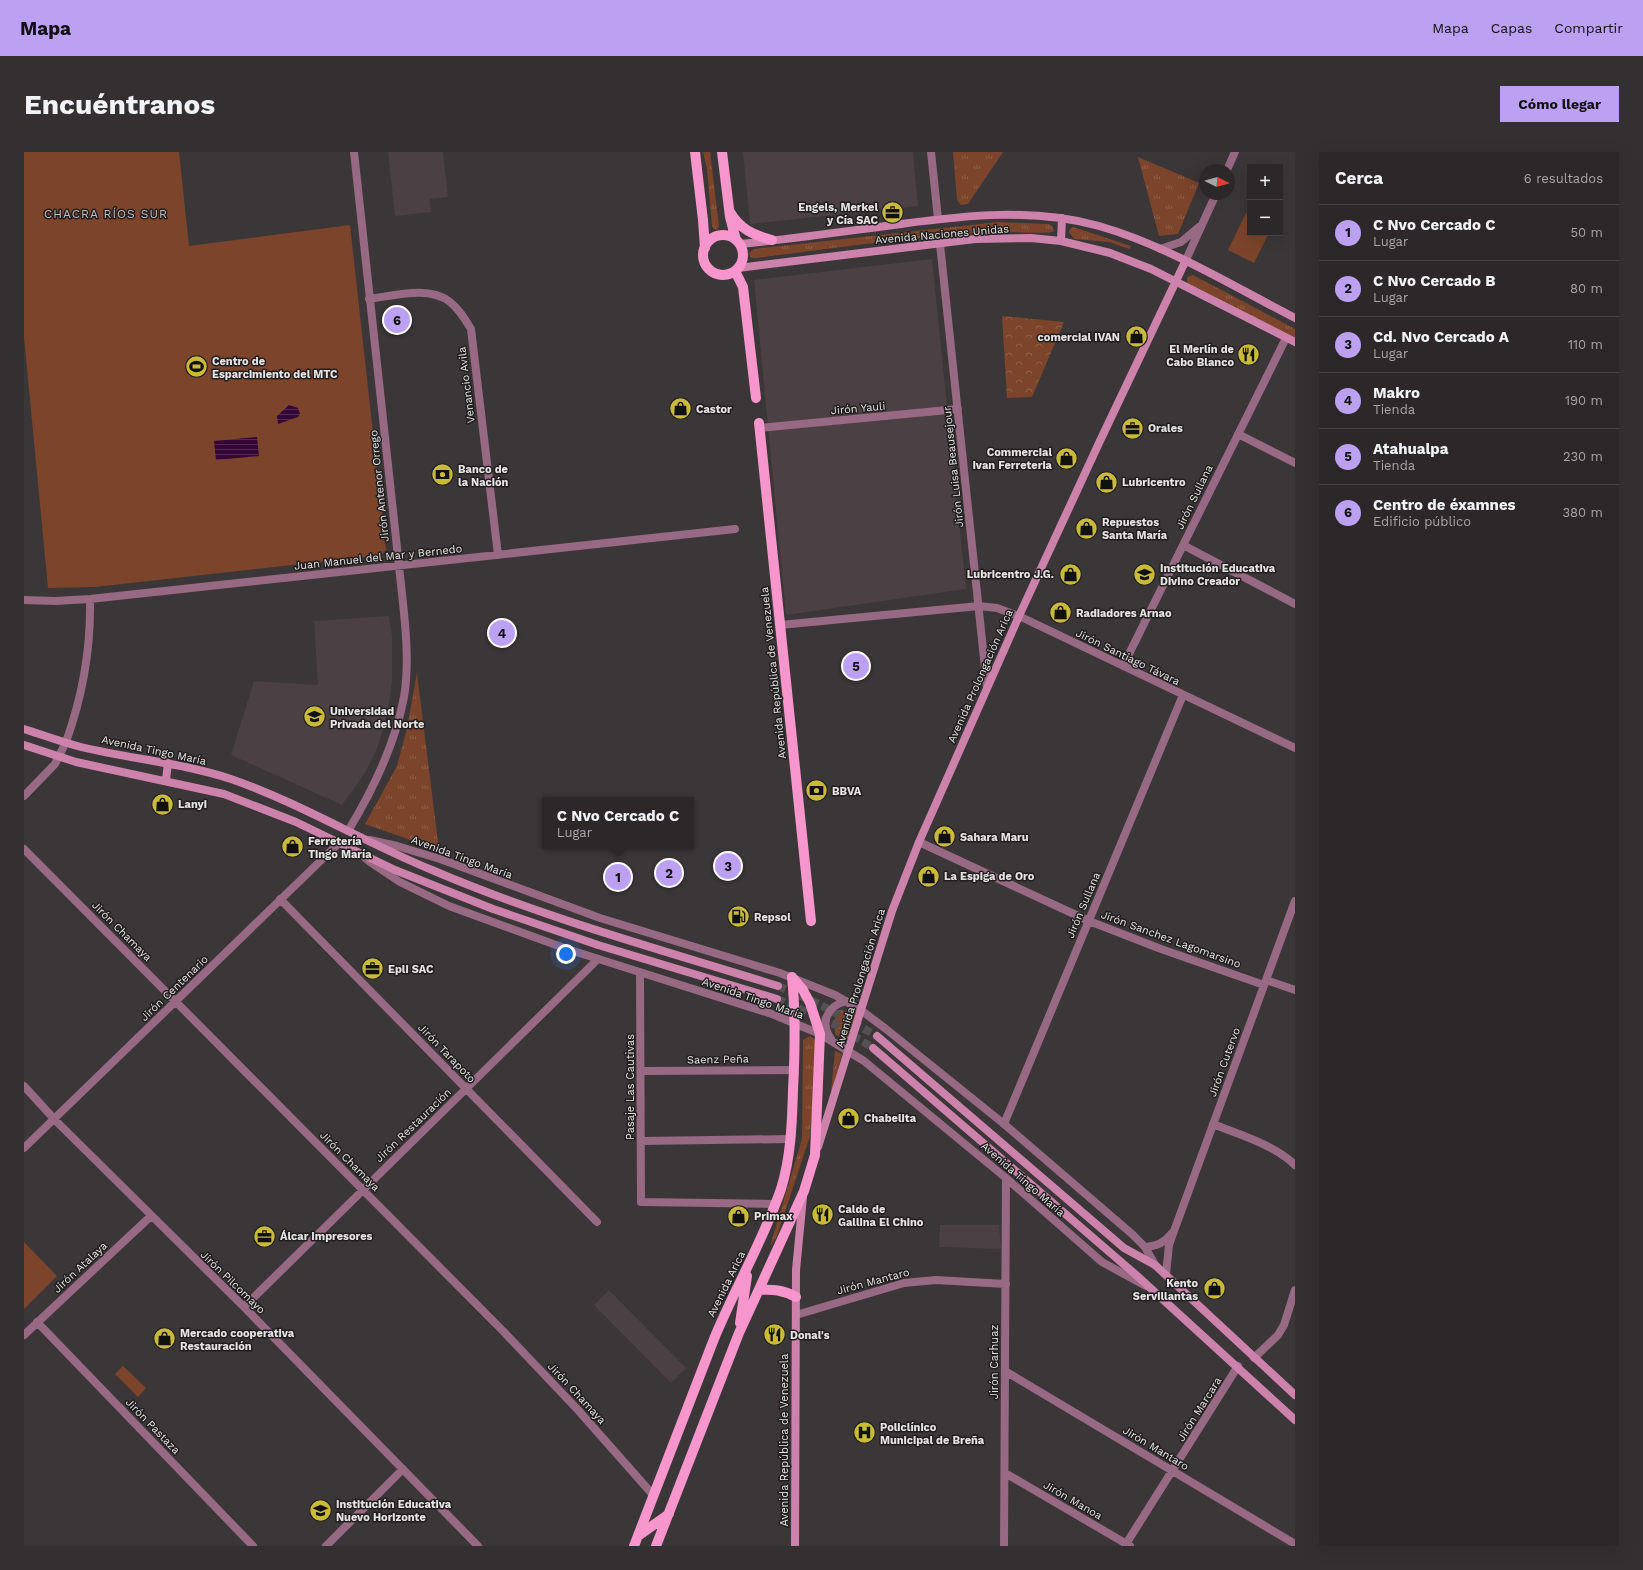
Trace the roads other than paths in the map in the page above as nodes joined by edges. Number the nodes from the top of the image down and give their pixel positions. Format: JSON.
{"nodes":[{"id":1,"x":354,"y":152,"type":"edge"},
{"id":2,"x":695,"y":152,"type":"edge"},
{"id":3,"x":722,"y":152,"type":"edge"},
{"id":4,"x":931,"y":152,"type":"edge"},
{"id":5,"x":1235,"y":152,"type":"edge"},
{"id":6,"x":1230,"y":164,"type":"edge"},
{"id":7,"x":1213,"y":200,"type":"edge"},
{"id":8,"x":728,"y":208,"type":"junction"},
{"id":9,"x":1062,"y":218,"type":"junction"},
{"id":10,"x":938,"y":219,"type":"junction"},
{"id":11,"x":1204,"y":222,"type":"junction"},
{"id":12,"x":772,"y":240,"type":"junction"},
{"id":13,"x":1061,"y":241,"type":"junction"},
{"id":14,"x":737,"y":242,"type":"junction"},
{"id":15,"x":940,"y":244,"type":"junction"},
{"id":16,"x":705,"y":248,"type":"junction"},
{"id":17,"x":1160,"y":249,"type":"junction"},
{"id":18,"x":1185,"y":262,"type":"junction"},
{"id":19,"x":737,"y":270,"type":"junction"},
{"id":20,"x":1176,"y":282,"type":"junction"},
{"id":21,"x":369,"y":299,"type":"junction"},
{"id":22,"x":1295,"y":318,"type":"edge"},
{"id":23,"x":1286,"y":338,"type":"junction"},
{"id":24,"x":1295,"y":342,"type":"edge"},
{"id":25,"x":756,"y":398,"type":"dead end"},
{"id":26,"x":958,"y":409,"type":"junction"},
{"id":27,"x":759,"y":425,"type":"joint"},
{"id":28,"x":1238,"y":434,"type":"junction"},
{"id":29,"x":1295,"y":463,"type":"edge"},
{"id":30,"x":734,"y":529,"type":"dead end"},
{"id":31,"x":1183,"y":544,"type":"junction"},
{"id":32,"x":498,"y":555,"type":"junction"},
{"id":33,"x":399,"y":566,"type":"junction"},
{"id":34,"x":90,"y":599,"type":"junction"},
{"id":35,"x":24,"y":600,"type":"edge"},
{"id":36,"x":1295,"y":604,"type":"edge"},
{"id":37,"x":979,"y":606,"type":"junction"},
{"id":38,"x":1019,"y":616,"type":"junction"},
{"id":39,"x":780,"y":626,"type":"junction"},
{"id":40,"x":1123,"y":666,"type":"junction"},
{"id":41,"x":987,"y":687,"type":"junction"},
{"id":42,"x":1183,"y":695,"type":"junction"},
{"id":43,"x":24,"y":728,"type":"edge"},
{"id":44,"x":66,"y":742,"type":"junction"},
{"id":45,"x":24,"y":745,"type":"edge"},
{"id":46,"x":1295,"y":748,"type":"edge"},
{"id":47,"x":59,"y":758,"type":"junction"},
{"id":48,"x":168,"y":763,"type":"junction"},
{"id":49,"x":166,"y":780,"type":"junction"},
{"id":50,"x":24,"y":796,"type":"edge"},
{"id":51,"x":348,"y":831,"type":"junction"},
{"id":52,"x":365,"y":839,"type":"junction"},
{"id":53,"x":339,"y":842,"type":"junction"},
{"id":54,"x":919,"y":842,"type":"junction"},
{"id":55,"x":24,"y":848,"type":"edge"},
{"id":56,"x":360,"y":852,"type":"junction"},
{"id":57,"x":280,"y":899,"type":"junction"},
{"id":58,"x":1295,"y":901,"type":"edge"},
{"id":59,"x":811,"y":921,"type":"dead end"},
{"id":60,"x":1089,"y":921,"type":"junction"},
{"id":61,"x":598,"y":959,"type":"junction"},
{"id":62,"x":640,"y":972,"type":"junction"},
{"id":63,"x":792,"y":977,"type":"junction"},
{"id":64,"x":1265,"y":982,"type":"junction"},
{"id":65,"x":778,"y":986,"type":"tunnel mouth"},
{"id":66,"x":1295,"y":990,"type":"edge"},
{"id":67,"x":777,"y":999,"type":"tunnel mouth"},
{"id":68,"x":176,"y":1001,"type":"junction"},
{"id":69,"x":846,"y":1001,"type":"junction"},
{"id":70,"x":862,"y":1010,"type":"junction"},
{"id":71,"x":795,"y":1022,"type":"junction"},
{"id":72,"x":820,"y":1034,"type":"junction"},
{"id":73,"x":877,"y":1036,"type":"tunnel mouth"},
{"id":74,"x":833,"y":1041,"type":"junction"},
{"id":75,"x":873,"y":1048,"type":"tunnel mouth"},
{"id":76,"x":848,"y":1051,"type":"junction"},
{"id":77,"x":794,"y":1070,"type":"junction"},
{"id":78,"x":642,"y":1071,"type":"junction"},
{"id":79,"x":24,"y":1086,"type":"edge"},
{"id":80,"x":466,"y":1088,"type":"junction"},
{"id":81,"x":55,"y":1120,"type":"junction"},
{"id":82,"x":1004,"y":1124,"type":"junction"},
{"id":83,"x":1212,"y":1124,"type":"junction"},
{"id":84,"x":791,"y":1139,"type":"junction"},
{"id":85,"x":641,"y":1141,"type":"junction"},
{"id":86,"x":24,"y":1148,"type":"edge"},
{"id":87,"x":815,"y":1155,"type":"junction"},
{"id":88,"x":1295,"y":1165,"type":"edge"},
{"id":89,"x":1006,"y":1178,"type":"junction"},
{"id":90,"x":363,"y":1190,"type":"junction"},
{"id":91,"x":804,"y":1191,"type":"junction"},
{"id":92,"x":775,"y":1204,"type":"junction"},
{"id":93,"x":150,"y":1216,"type":"junction"},
{"id":94,"x":597,"y":1222,"type":"dead end"},
{"id":95,"x":1174,"y":1231,"type":"junction"},
{"id":96,"x":1145,"y":1247,"type":"junction"},
{"id":97,"x":1155,"y":1265,"type":"junction"},
{"id":98,"x":748,"y":1268,"type":"junction"},
{"id":99,"x":1166,"y":1274,"type":"junction"},
{"id":100,"x":1006,"y":1284,"type":"junction"},
{"id":101,"x":1151,"y":1289,"type":"junction"},
{"id":102,"x":759,"y":1290,"type":"junction"},
{"id":103,"x":1295,"y":1290,"type":"edge"},
{"id":104,"x":796,"y":1297,"type":"junction"},
{"id":105,"x":244,"y":1307,"type":"junction"},
{"id":106,"x":796,"y":1315,"type":"junction"},
{"id":107,"x":37,"y":1322,"type":"junction"},
{"id":108,"x":739,"y":1333,"type":"junction"},
{"id":109,"x":24,"y":1335,"type":"edge"},
{"id":110,"x":1254,"y":1358,"type":"junction"},
{"id":111,"x":1238,"y":1366,"type":"junction"},
{"id":112,"x":1005,"y":1371,"type":"junction"},
{"id":113,"x":1295,"y":1395,"type":"edge"},
{"id":114,"x":1295,"y":1420,"type":"edge"},
{"id":115,"x":403,"y":1469,"type":"junction"},
{"id":116,"x":1173,"y":1470,"type":"junction"},
{"id":117,"x":1005,"y":1473,"type":"junction"},
{"id":118,"x":654,"y":1496,"type":"junction"},
{"id":119,"x":669,"y":1514,"type":"junction"},
{"id":120,"x":636,"y":1541,"type":"edge"},
{"id":121,"x":1295,"y":1544,"type":"edge"},
{"id":122,"x":1128,"y":1545,"type":"edge"},
{"id":123,"x":253,"y":1546,"type":"edge"},
{"id":124,"x":326,"y":1546,"type":"edge"},
{"id":125,"x":478,"y":1546,"type":"edge"},
{"id":126,"x":656,"y":1546,"type":"edge"},
{"id":127,"x":795,"y":1546,"type":"edge"},
{"id":128,"x":1004,"y":1546,"type":"edge"}],
"edges":[{"from":1,"to":21,"type":"street","name":"Jirón Antenor Orrego"},
{"from":2,"to":16,"type":"main road"},
{"from":3,"to":8,"type":"main road"},
{"from":4,"to":10,"type":"street"},
{"from":5,"to":6,"type":"street"},
{"from":7,"to":11,"type":"street","name":"Avenida Prolongación Arica"},
{"from":8,"to":12,"type":"main road"},
{"from":8,"to":14,"type":"main road"},
{"from":9,"to":10,"type":"main road","name":"Avenida Naciones Unidas"},
{"from":9,"to":13,"type":"main road"},
{"from":9,"to":17,"type":"main road","name":"Avenida Naciones Unidas"},
{"from":10,"to":12,"type":"main road","name":"Avenida Naciones Unidas"},
{"from":11,"to":17,"type":"street","name":"Avenida Prolongación Arica"},
{"from":11,"to":18,"type":"street","name":"Avenida Prolongación Arica"},
{"from":12,"to":14,"type":"main road","name":"Avenida Naciones Unidas"},
{"from":13,"to":15,"type":"main road","name":"Avenida Naciones Unidas"},
{"from":13,"to":20,"type":"main road","name":"Avenida Naciones Unidas"},
{"from":14,"to":16,"type":"main road"},
{"from":14,"to":19,"type":"main road"},
{"from":15,"to":19,"type":"main road","name":"Avenida Naciones Unidas"},
{"from":15,"to":26,"type":"street","name":"Jirón Luisa Beausejour"},
{"from":16,"to":19,"type":"main road"},
{"from":17,"to":18,"type":"main road","name":"Avenida Naciones Unidas"},
{"from":18,"to":20,"type":"main road","name":"Avenida Prolongación Arica"},
{"from":18,"to":22,"type":"main road","name":"Avenida Naciones Unidas"},
{"from":19,"to":25,"type":"main road"},
{"from":20,"to":23,"type":"main road","name":"Avenida Naciones Unidas"},
{"from":20,"to":38,"type":"main road","name":"Avenida Prolongación Arica"},
{"from":21,"to":32,"type":"street","name":"Venancio Avila"},
{"from":21,"to":33,"type":"street","name":"Jirón Antenor Orrego"},
{"from":23,"to":24,"type":"main road","name":"Avenida Naciones Unidas"},
{"from":23,"to":28,"type":"street","name":"Jirón Sullana"},
{"from":26,"to":27,"type":"street","name":"Jirón Yauli"},
{"from":26,"to":37,"type":"street","name":"Jirón Luisa Beausejour"},
{"from":27,"to":39,"type":"main road","name":"Avenida República de Venezuela"},
{"from":28,"to":29,"type":"street"},
{"from":28,"to":31,"type":"street","name":"Jirón Sullana"},
{"from":30,"to":32,"type":"street","name":"Juan Manuel del Mar y Bernedo"},
{"from":31,"to":36,"type":"street"},
{"from":31,"to":40,"type":"street","name":"Jirón Sullana"},
{"from":32,"to":33,"type":"street","name":"Juan Manuel del Mar y Bernedo"},
{"from":33,"to":34,"type":"street","name":"Juan Manuel del Mar y Bernedo"},
{"from":33,"to":51,"type":"street","name":"Jirón Antenor Orrego"},
{"from":34,"to":35,"type":"street","name":"Juan Manuel del Mar y Bernedo"},
{"from":34,"to":44,"type":"street"},
{"from":37,"to":38,"type":"street","name":"Jirón Santiago Távara"},
{"from":37,"to":39,"type":"street","name":"Jirón Santiago Távara"},
{"from":37,"to":41,"type":"street","name":"Jirón Luisa Beausejour"},
{"from":38,"to":40,"type":"street","name":"Jirón Santiago Távara"},
{"from":38,"to":41,"type":"main road","name":"Avenida Prolongación Arica"},
{"from":39,"to":59,"type":"main road","name":"Avenida República de Venezuela"},
{"from":40,"to":42,"type":"street","name":"Jirón Santiago Távara"},
{"from":41,"to":54,"type":"main road","name":"Avenida Prolongación Arica"},
{"from":42,"to":46,"type":"street","name":"Jirón Santiago Távara"},
{"from":42,"to":60,"type":"street","name":"Jirón Sullana"},
{"from":43,"to":44,"type":"main road","name":"Avenida Tingo María"},
{"from":44,"to":47,"type":"street"},
{"from":44,"to":48,"type":"main road","name":"Avenida Tingo María"},
{"from":45,"to":47,"type":"main road","name":"Avenida Tingo María"},
{"from":47,"to":49,"type":"main road","name":"Avenida Tingo María"},
{"from":47,"to":50,"type":"street"},
{"from":48,"to":49,"type":"main road"},
{"from":48,"to":51,"type":"main road","name":"Avenida Tingo María"},
{"from":49,"to":53,"type":"main road","name":"Avenida Tingo María"},
{"from":51,"to":52,"type":"main road","name":"Avenida Tingo María"},
{"from":52,"to":63,"type":"street","name":"Avenida Tingo María"},
{"from":52,"to":65,"type":"main road","name":"Avenida Tingo María"},
{"from":53,"to":56,"type":"main road","name":"Avenida Tingo María"},
{"from":53,"to":57,"type":"street","name":"Jirón Centenario"},
{"from":54,"to":60,"type":"street","name":"Jirón Sanchez Lagomarsino"},
{"from":54,"to":70,"type":"main road","name":"Avenida Prolongación Arica"},
{"from":55,"to":68,"type":"street","name":"Jirón Chamaya"},
{"from":56,"to":61,"type":"street","name":"Avenida Tingo María"},
{"from":56,"to":67,"type":"main road","name":"Avenida Tingo María"},
{"from":57,"to":68,"type":"street","name":"Jirón Centenario"},
{"from":57,"to":80,"type":"street","name":"Jirón Tarapoto"},
{"from":58,"to":64,"type":"street","name":"Jirón Cutervo"},
{"from":60,"to":64,"type":"street","name":"Jirón Sanchez Lagomarsino"},
{"from":60,"to":82,"type":"street","name":"Jirón Sullana"},
{"from":61,"to":62,"type":"street","name":"Avenida Tingo María"},
{"from":61,"to":80,"type":"street","name":"Jirón Restauración"},
{"from":62,"to":71,"type":"street","name":"Avenida Tingo María"},
{"from":62,"to":78,"type":"street","name":"Pasaje Las Cautivas"},
{"from":63,"to":69,"type":"street","name":"Avenida Tingo María"},
{"from":63,"to":71,"type":"main road"},
{"from":63,"to":72,"type":"main road"},
{"from":64,"to":66,"type":"street","name":"Jirón Sanchez Lagomarsino"},
{"from":64,"to":83,"type":"street","name":"Jirón Cutervo"},
{"from":68,"to":81,"type":"street","name":"Jirón Centenario"},
{"from":68,"to":90,"type":"street","name":"Jirón Chamaya"},
{"from":69,"to":70,"type":"street","name":"Avenida Tingo María"},
{"from":69,"to":74,"type":"street"},
{"from":70,"to":76,"type":"main road","name":"Avenida Prolongación Arica"},
{"from":70,"to":82,"type":"street","name":"Avenida Tingo María"},
{"from":71,"to":72,"type":"street","name":"Avenida Tingo María"},
{"from":71,"to":77,"type":"main road","name":"Avenida Arica"},
{"from":72,"to":74,"type":"street","name":"Avenida Tingo María"},
{"from":72,"to":87,"type":"main road"},
{"from":73,"to":97,"type":"main road","name":"Avenida Tingo María"},
{"from":74,"to":76,"type":"street","name":"Avenida Tingo María"},
{"from":75,"to":101,"type":"main road","name":"Avenida Tingo María"},
{"from":76,"to":87,"type":"main road","name":"Avenida Prolongación Arica"},
{"from":76,"to":89,"type":"street","name":"Avenida Tingo María"},
{"from":77,"to":78,"type":"street","name":"Saenz Peña"},
{"from":77,"to":84,"type":"main road","name":"Avenida Arica"},
{"from":78,"to":85,"type":"street","name":"Pasaje Las Cautivas"},
{"from":79,"to":81,"type":"street","name":"Jirón Pilcomayo"},
{"from":80,"to":90,"type":"street","name":"Jirón Restauración"},
{"from":80,"to":94,"type":"street","name":"Jirón Tarapoto"},
{"from":81,"to":86,"type":"street","name":"Jirón Centenario"},
{"from":81,"to":93,"type":"street","name":"Jirón Pilcomayo"},
{"from":82,"to":96,"type":"street","name":"Avenida Tingo María"},
{"from":83,"to":88,"type":"street"},
{"from":83,"to":95,"type":"street","name":"Jirón Cutervo"},
{"from":84,"to":85,"type":"street"},
{"from":84,"to":92,"type":"main road","name":"Avenida Arica"},
{"from":85,"to":92,"type":"street","name":"Pasaje Las Cautivas"},
{"from":87,"to":91,"type":"main road"},
{"from":89,"to":100,"type":"street","name":"Jirón Carhuaz"},
{"from":89,"to":101,"type":"street","name":"Avenida Tingo María"},
{"from":90,"to":105,"type":"street","name":"Jirón Restauración"},
{"from":90,"to":118,"type":"street","name":"Jirón Chamaya"},
{"from":91,"to":102,"type":"main road"},
{"from":91,"to":104,"type":"main road","name":"Avenida República de Venezuela"},
{"from":92,"to":98,"type":"main road","name":"Avenida Arica"},
{"from":93,"to":105,"type":"street","name":"Jirón Pilcomayo"},
{"from":93,"to":107,"type":"street","name":"Jirón Atalaya"},
{"from":95,"to":96,"type":"street","name":"Jirón Cutervo"},
{"from":95,"to":99,"type":"street","name":"Jirón Cutervo"},
{"from":96,"to":97,"type":"street","name":"Avenida Tingo María"},
{"from":97,"to":99,"type":"main road","name":"Avenida Tingo María"},
{"from":98,"to":108,"type":"main road"},
{"from":98,"to":118,"type":"main road","name":"Avenida Arica"},
{"from":99,"to":110,"type":"main road","name":"Avenida Tingo María"},
{"from":100,"to":106,"type":"street","name":"Jirón Mantaro"},
{"from":100,"to":112,"type":"street","name":"Jirón Carhuaz"},
{"from":101,"to":111,"type":"main road","name":"Avenida Tingo María"},
{"from":102,"to":104,"type":"main road"},
{"from":102,"to":108,"type":"main road"},
{"from":103,"to":110,"type":"street"},
{"from":104,"to":106,"type":"main road","name":"Avenida República de Venezuela"},
{"from":105,"to":115,"type":"street","name":"Jirón Pilcomayo"},
{"from":106,"to":127,"type":"main road","name":"Avenida República de Venezuela"},
{"from":107,"to":109,"type":"street","name":"Jirón Atalaya"},
{"from":107,"to":123,"type":"street","name":"Jirón Pastaza"},
{"from":108,"to":119,"type":"main road"},
{"from":110,"to":113,"type":"main road","name":"Avenida Tingo María"},
{"from":111,"to":114,"type":"main road","name":"Avenida Tingo María"},
{"from":111,"to":116,"type":"street","name":"Jirón Marcara"},
{"from":112,"to":116,"type":"street","name":"Jirón Mantaro"},
{"from":112,"to":117,"type":"street","name":"Jirón Carhuaz"},
{"from":115,"to":124,"type":"street"},
{"from":115,"to":125,"type":"street","name":"Jirón Pilcomayo"},
{"from":116,"to":121,"type":"street","name":"Jirón Mantaro"},
{"from":116,"to":122,"type":"street","name":"Jirón Marcara"},
{"from":117,"to":122,"type":"street","name":"Jirón Manoa"},
{"from":117,"to":128,"type":"street","name":"Jirón Carhuaz"},
{"from":118,"to":120,"type":"main road","name":"Avenida Arica"},
{"from":119,"to":120,"type":"main road"},
{"from":119,"to":126,"type":"main road"}]}
